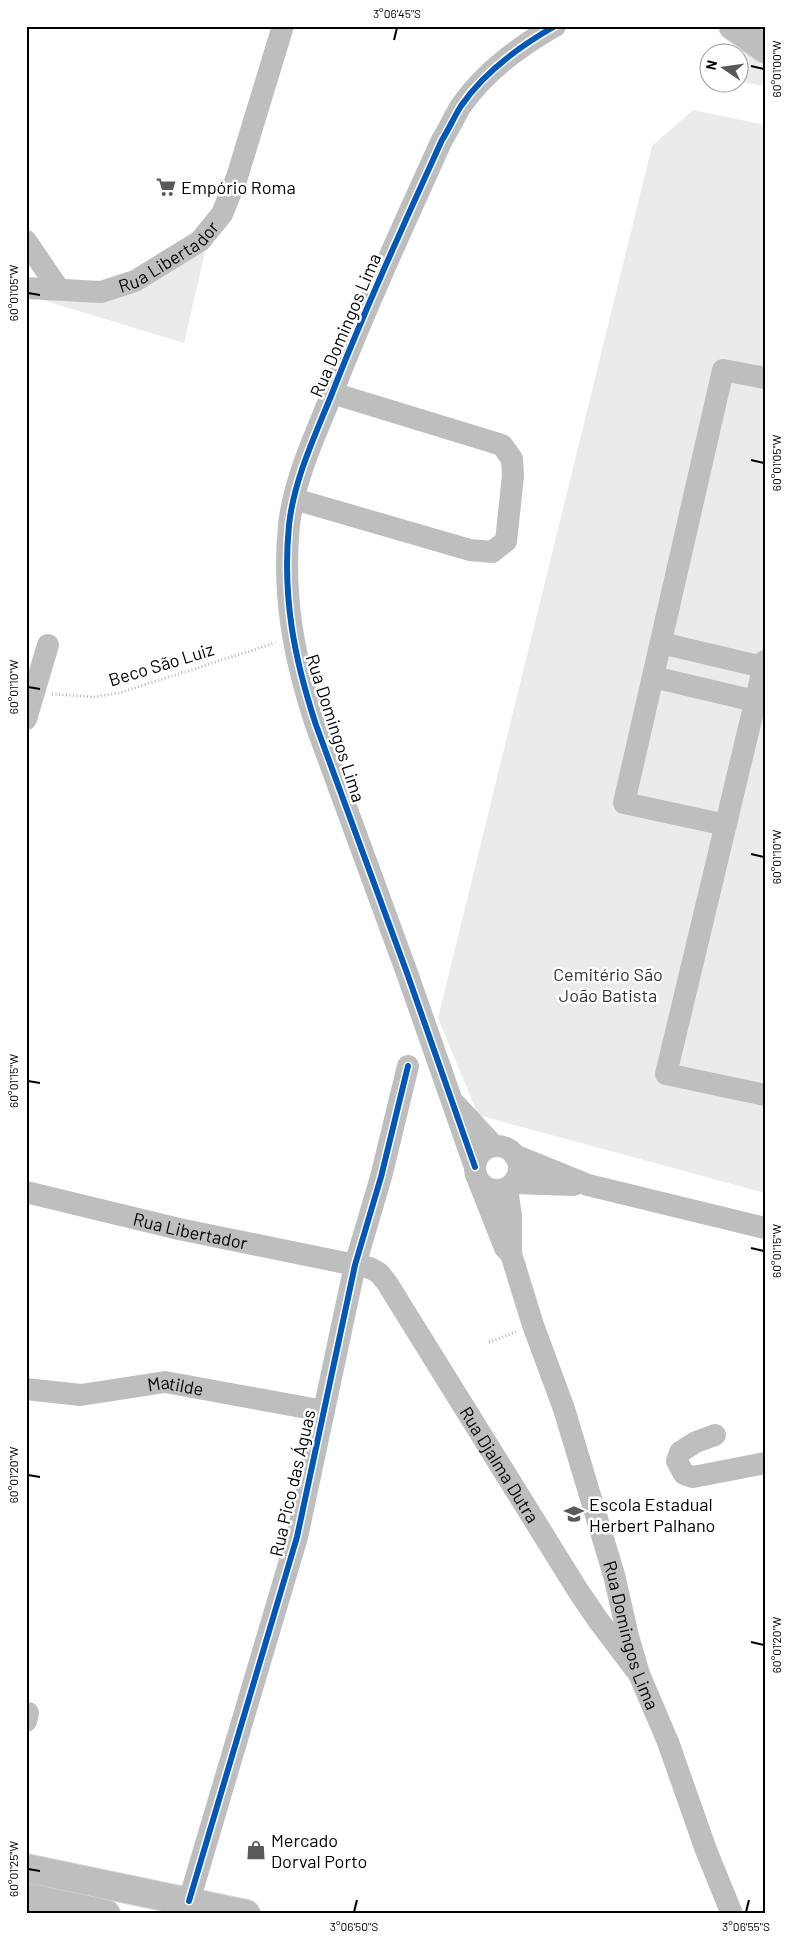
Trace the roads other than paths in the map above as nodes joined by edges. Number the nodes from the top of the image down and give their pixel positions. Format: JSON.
{"nodes":[{"id":1,"x":283,"y":26,"type":"edge"},
{"id":2,"x":555,"y":26,"type":"edge"},
{"id":3,"x":733,"y":26,"type":"edge"},
{"id":4,"x":765,"y":49,"type":"edge"},
{"id":5,"x":26,"y":241,"type":"edge"},
{"id":6,"x":26,"y":288,"type":"edge"},
{"id":7,"x":58,"y":288,"type":"junction"},
{"id":8,"x":765,"y":378,"type":"edge"},
{"id":9,"x":332,"y":393,"type":"junction"},
{"id":10,"x":294,"y":500,"type":"junction"},
{"id":11,"x":661,"y":644,"type":"junction"},
{"id":12,"x":48,"y":645,"type":"dead end"},
{"id":13,"x":653,"y":677,"type":"junction"},
{"id":14,"x":761,"y":680,"type":"edge"},
{"id":15,"x":26,"y":719,"type":"edge"},
{"id":16,"x":726,"y":825,"type":"junction"},
{"id":17,"x":408,"y":1066,"type":"dead end"},
{"id":18,"x":765,"y":1095,"type":"edge"},
{"id":19,"x":449,"y":1097,"type":"junction"},
{"id":20,"x":504,"y":1150,"type":"junction"},
{"id":21,"x":477,"y":1175,"type":"junction"},
{"id":22,"x":588,"y":1185,"type":"junction"},
{"id":23,"x":510,"y":1186,"type":"junction"},
{"id":24,"x":26,"y":1192,"type":"edge"},
{"id":25,"x":765,"y":1228,"type":"edge"},
{"id":26,"x":511,"y":1254,"type":"junction"},
{"id":27,"x":355,"y":1265,"type":"junction"},
{"id":28,"x":26,"y":1388,"type":"edge"},
{"id":29,"x":324,"y":1411,"type":"junction"},
{"id":30,"x":716,"y":1435,"type":"dead end"},
{"id":31,"x":765,"y":1462,"type":"edge"},
{"id":32,"x":639,"y":1674,"type":"junction"},
{"id":33,"x":26,"y":1868,"type":"edge"},
{"id":34,"x":26,"y":1897,"type":"edge"},
{"id":35,"x":189,"y":1901,"type":"junction"},
{"id":36,"x":731,"y":1909,"type":"edge"},
{"id":37,"x":106,"y":1914,"type":"edge"},
{"id":38,"x":246,"y":1914,"type":"edge"}],
"edges":[{"from":1,"to":7,"type":"street","name":"Rua Libertador"},
{"from":2,"to":9,"type":"street","name":"Rua Domingos Lima"},
{"from":3,"to":4,"type":"main road"},
{"from":5,"to":7,"type":"street"},
{"from":6,"to":7,"type":"street","name":"Rua Libertador"},
{"from":8,"to":11,"type":"street"},
{"from":9,"to":10,"type":"street","name":"Rua Domingos Lima"},
{"from":9,"to":10,"type":"street"},
{"from":10,"to":19,"type":"street","name":"Rua Domingos Lima"},
{"from":11,"to":13,"type":"street"},
{"from":11,"to":14,"type":"street"},
{"from":12,"to":15,"type":"street"},
{"from":13,"to":14,"type":"street"},
{"from":13,"to":16,"type":"street"},
{"from":14,"to":16,"type":"street"},
{"from":16,"to":18,"type":"street"},
{"from":17,"to":27,"type":"street","name":"Rua Pico das Águas"},
{"from":19,"to":20,"type":"street","name":"Rua Domingos Lima"},
{"from":19,"to":21,"type":"street","name":"Rua Domingos Lima"},
{"from":20,"to":21,"type":"street"},
{"from":20,"to":22,"type":"street"},
{"from":20,"to":23,"type":"street"},
{"from":21,"to":23,"type":"street"},
{"from":21,"to":26,"type":"street","name":"Rua Domingos Lima"},
{"from":22,"to":23,"type":"street"},
{"from":22,"to":25,"type":"street"},
{"from":23,"to":26,"type":"street","name":"Rua Domingos Lima"},
{"from":24,"to":27,"type":"street","name":"Rua Libertador"},
{"from":26,"to":32,"type":"street","name":"Rua Domingos Lima"},
{"from":27,"to":29,"type":"street","name":"Rua Pico das Águas"},
{"from":27,"to":32,"type":"street","name":"Rua Djalma Dutra"},
{"from":28,"to":29,"type":"street","name":"Matilde"},
{"from":29,"to":35,"type":"street","name":"Rua Pico das Águas"},
{"from":30,"to":31,"type":"street"},
{"from":32,"to":36,"type":"street","name":"Rua Domingos Lima"},
{"from":33,"to":35,"type":"main road"},
{"from":34,"to":37,"type":"main road"},
{"from":35,"to":38,"type":"main road"}]}
